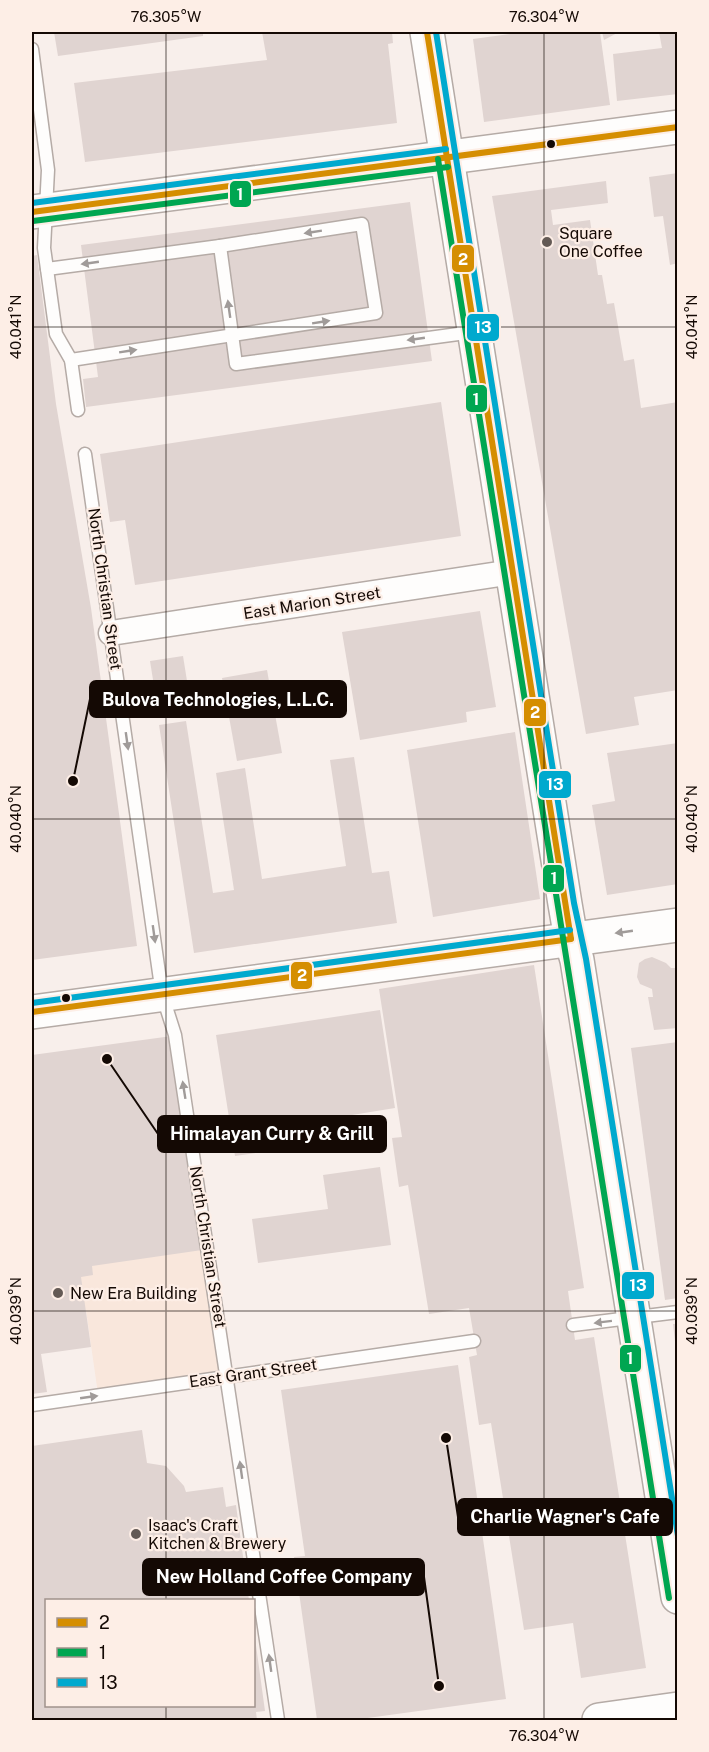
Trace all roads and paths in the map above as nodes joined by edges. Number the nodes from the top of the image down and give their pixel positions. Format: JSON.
{"nodes":[{"id":1,"x":427,"y":32,"type":"edge"},
{"id":2,"x":32,"y":49,"type":"edge"},
{"id":3,"x":678,"y":127,"type":"edge"},
{"id":4,"x":447,"y":158,"type":"junction"},
{"id":5,"x":39,"y":212,"type":"edge"},
{"id":6,"x":220,"y":246,"type":"junction"},
{"id":7,"x":47,"y":269,"type":"junction"},
{"id":8,"x":474,"y":332,"type":"junction"},
{"id":9,"x":232,"y":335,"type":"junction"},
{"id":10,"x":70,"y":360,"type":"junction"},
{"id":11,"x":78,"y":410,"type":"dead end"},
{"id":12,"x":85,"y":454,"type":"dead end"},
{"id":13,"x":512,"y":572,"type":"junction"},
{"id":14,"x":111,"y":633,"type":"junction"},
{"id":15,"x":678,"y":925,"type":"edge"},
{"id":16,"x":571,"y":939,"type":"junction"},
{"id":17,"x":162,"y":994,"type":"junction"},
{"id":18,"x":32,"y":1012,"type":"edge"},
{"id":19,"x":678,"y":1312,"type":"edge"},
{"id":20,"x":634,"y":1318,"type":"junction"},
{"id":21,"x":573,"y":1325,"type":"dead end"},
{"id":22,"x":474,"y":1341,"type":"dead end"},
{"id":23,"x":228,"y":1377,"type":"junction"},
{"id":24,"x":32,"y":1405,"type":"edge"},
{"id":25,"x":678,"y":1597,"type":"edge"},
{"id":26,"x":678,"y":1709,"type":"edge"},
{"id":27,"x":278,"y":1720,"type":"edge"},
{"id":28,"x":599,"y":1720,"type":"edge"}],
"edges":[{"from":1,"to":4,"type":"main road"},
{"from":2,"to":5,"type":"lane"},
{"from":3,"to":4,"type":"main road"},
{"from":4,"to":5,"type":"main road"},
{"from":4,"to":8,"type":"main road"},
{"from":5,"to":7,"type":"lane"},
{"from":6,"to":7,"type":"lane","one_way":true},
{"from":9,"to":6,"type":"lane","one_way":true},
{"from":9,"to":6,"type":"lane","one_way":true},
{"from":7,"to":10,"type":"lane"},
{"from":8,"to":9,"type":"lane","one_way":true},
{"from":8,"to":13,"type":"main road"},
{"from":10,"to":9,"type":"lane","one_way":true},
{"from":10,"to":11,"type":"lane"},
{"from":12,"to":14,"type":"lane","name":"North Christian Street"},
{"from":13,"to":14,"type":"street","name":"East Marion Street"},
{"from":13,"to":16,"type":"main road"},
{"from":14,"to":17,"type":"lane","name":"North Christian Street","one_way":true},
{"from":15,"to":16,"type":"main road","one_way":true},
{"from":16,"to":17,"type":"main road"},
{"from":16,"to":20,"type":"main road"},
{"from":17,"to":18,"type":"main road"},
{"from":23,"to":17,"type":"lane","name":"North Christian Street","one_way":true},
{"from":19,"to":20,"type":"lane"},
{"from":20,"to":21,"type":"lane","one_way":true},
{"from":20,"to":25,"type":"main road"},
{"from":22,"to":23,"type":"lane","name":"East Grant Street"},
{"from":24,"to":23,"type":"lane","name":"East Grant Street","one_way":true},
{"from":27,"to":23,"type":"lane","name":"North Christian Street","one_way":true},
{"from":26,"to":28,"type":"main road"}]}
